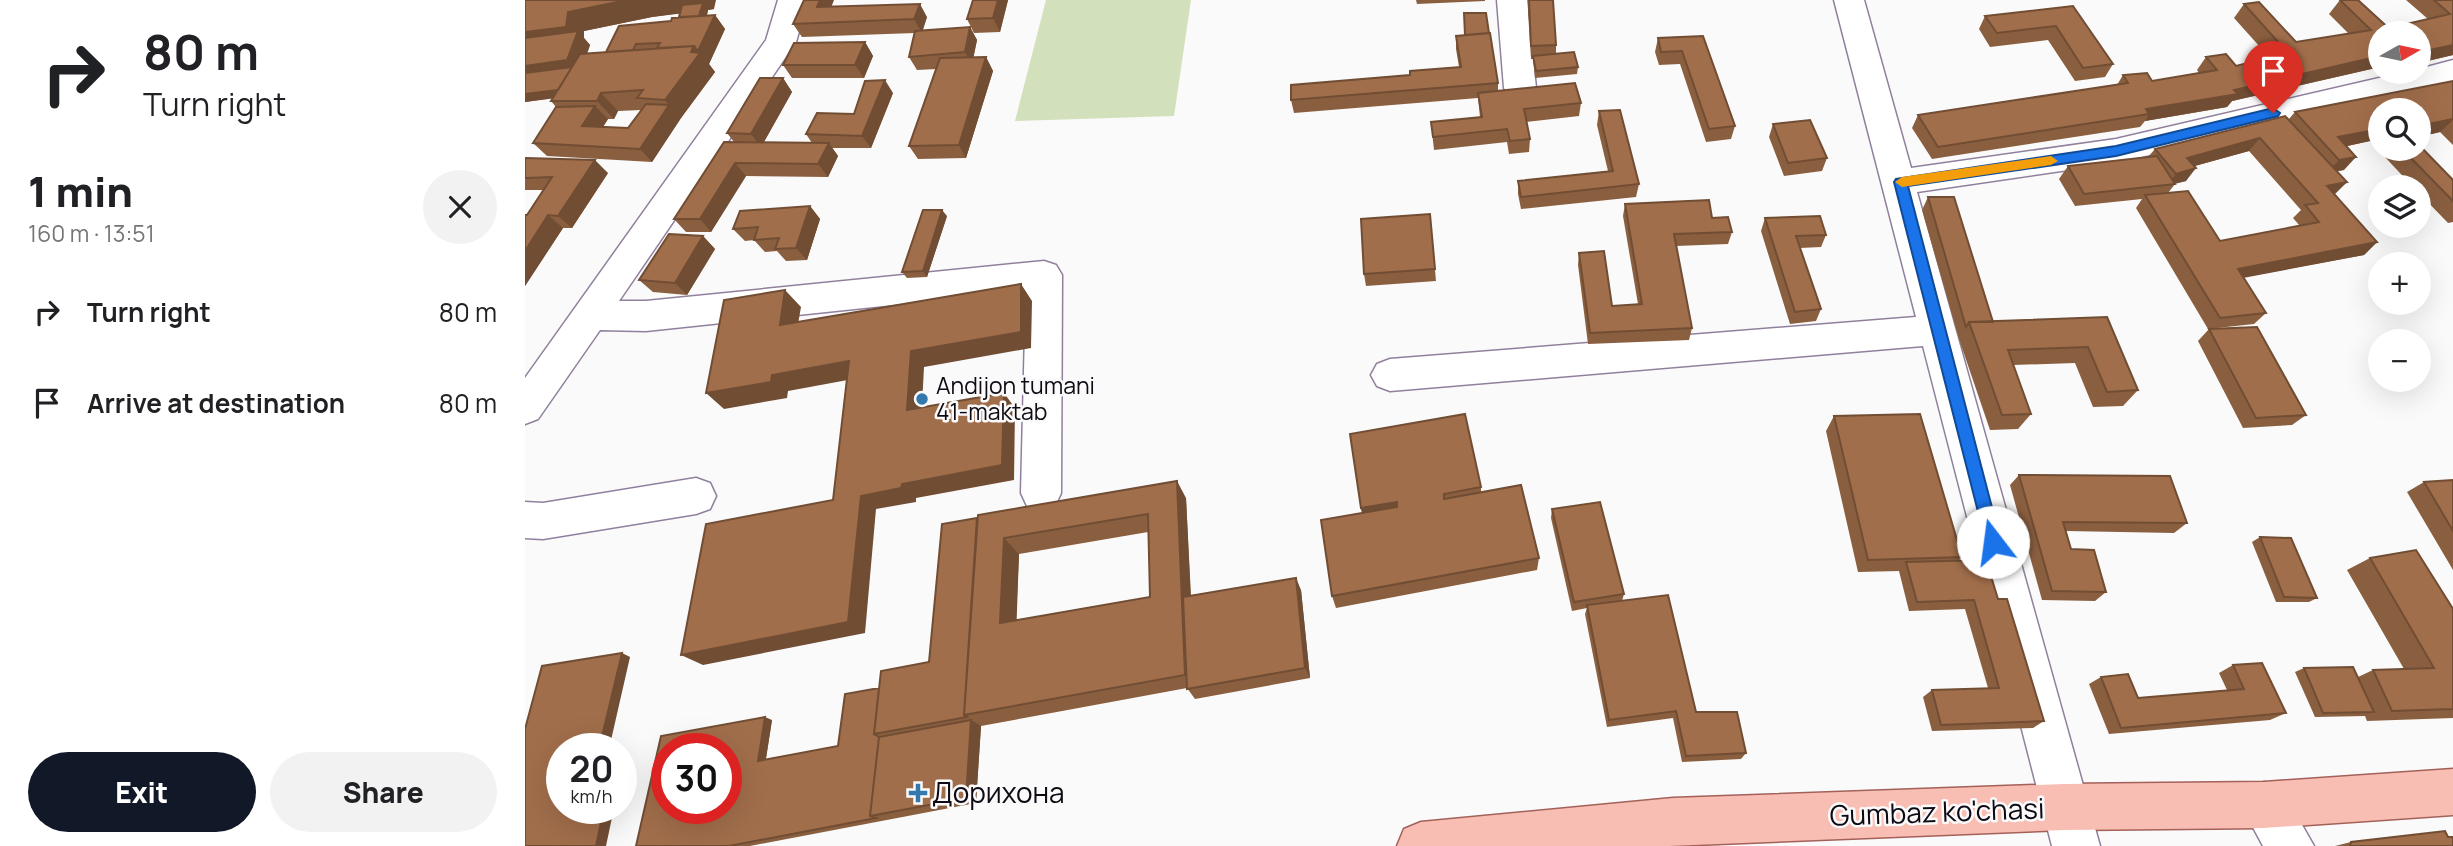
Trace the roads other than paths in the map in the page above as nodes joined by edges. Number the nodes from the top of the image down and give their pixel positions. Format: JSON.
{"nodes":[{"id":1,"x":793,"y":0,"type":"edge"},
{"id":2,"x":1512,"y":0,"type":"edge"},
{"id":3,"x":1849,"y":0,"type":"edge"},
{"id":4,"x":2453,"y":71,"type":"edge"},
{"id":5,"x":1520,"y":88,"type":"edge"},
{"id":6,"x":1901,"y":182,"type":"junction"},
{"id":7,"x":590,"y":315,"type":"junction"},
{"id":8,"x":1936,"y":330,"type":"junction"},
{"id":9,"x":1390,"y":375,"type":"dead end"},
{"id":10,"x":525,"y":408,"type":"edge"},
{"id":11,"x":1041,"y":493,"type":"dead end"},
{"id":12,"x":696,"y":496,"type":"dead end"},
{"id":13,"x":525,"y":520,"type":"edge"},
{"id":14,"x":2453,"y":792,"type":"edge"},
{"id":15,"x":2265,"y":806,"type":"junction"},
{"id":16,"x":2070,"y":826,"type":"edge"},
{"id":17,"x":1675,"y":834,"type":"edge"},
{"id":18,"x":1421,"y":846,"type":"edge"},
{"id":19,"x":2290,"y":846,"type":"edge"}],
"edges":[{"from":1,"to":7,"type":"street"},
{"from":2,"to":5,"type":"street"},
{"from":3,"to":6,"type":"street"},
{"from":4,"to":6,"type":"street"},
{"from":6,"to":8,"type":"street"},
{"from":7,"to":10,"type":"street"},
{"from":7,"to":11,"type":"street"},
{"from":8,"to":9,"type":"street"},
{"from":8,"to":16,"type":"street"},
{"from":12,"to":13,"type":"street"},
{"from":14,"to":15,"type":"main road","name":"Gumbaz ko'chasi"},
{"from":15,"to":16,"type":"main road","name":"Gumbaz ko'chasi"},
{"from":15,"to":19,"type":"street"},
{"from":16,"to":17,"type":"main road","name":"Gumbaz ko'chasi"},
{"from":17,"to":18,"type":"main road","name":"Gumbaz ko'chasi"}]}
